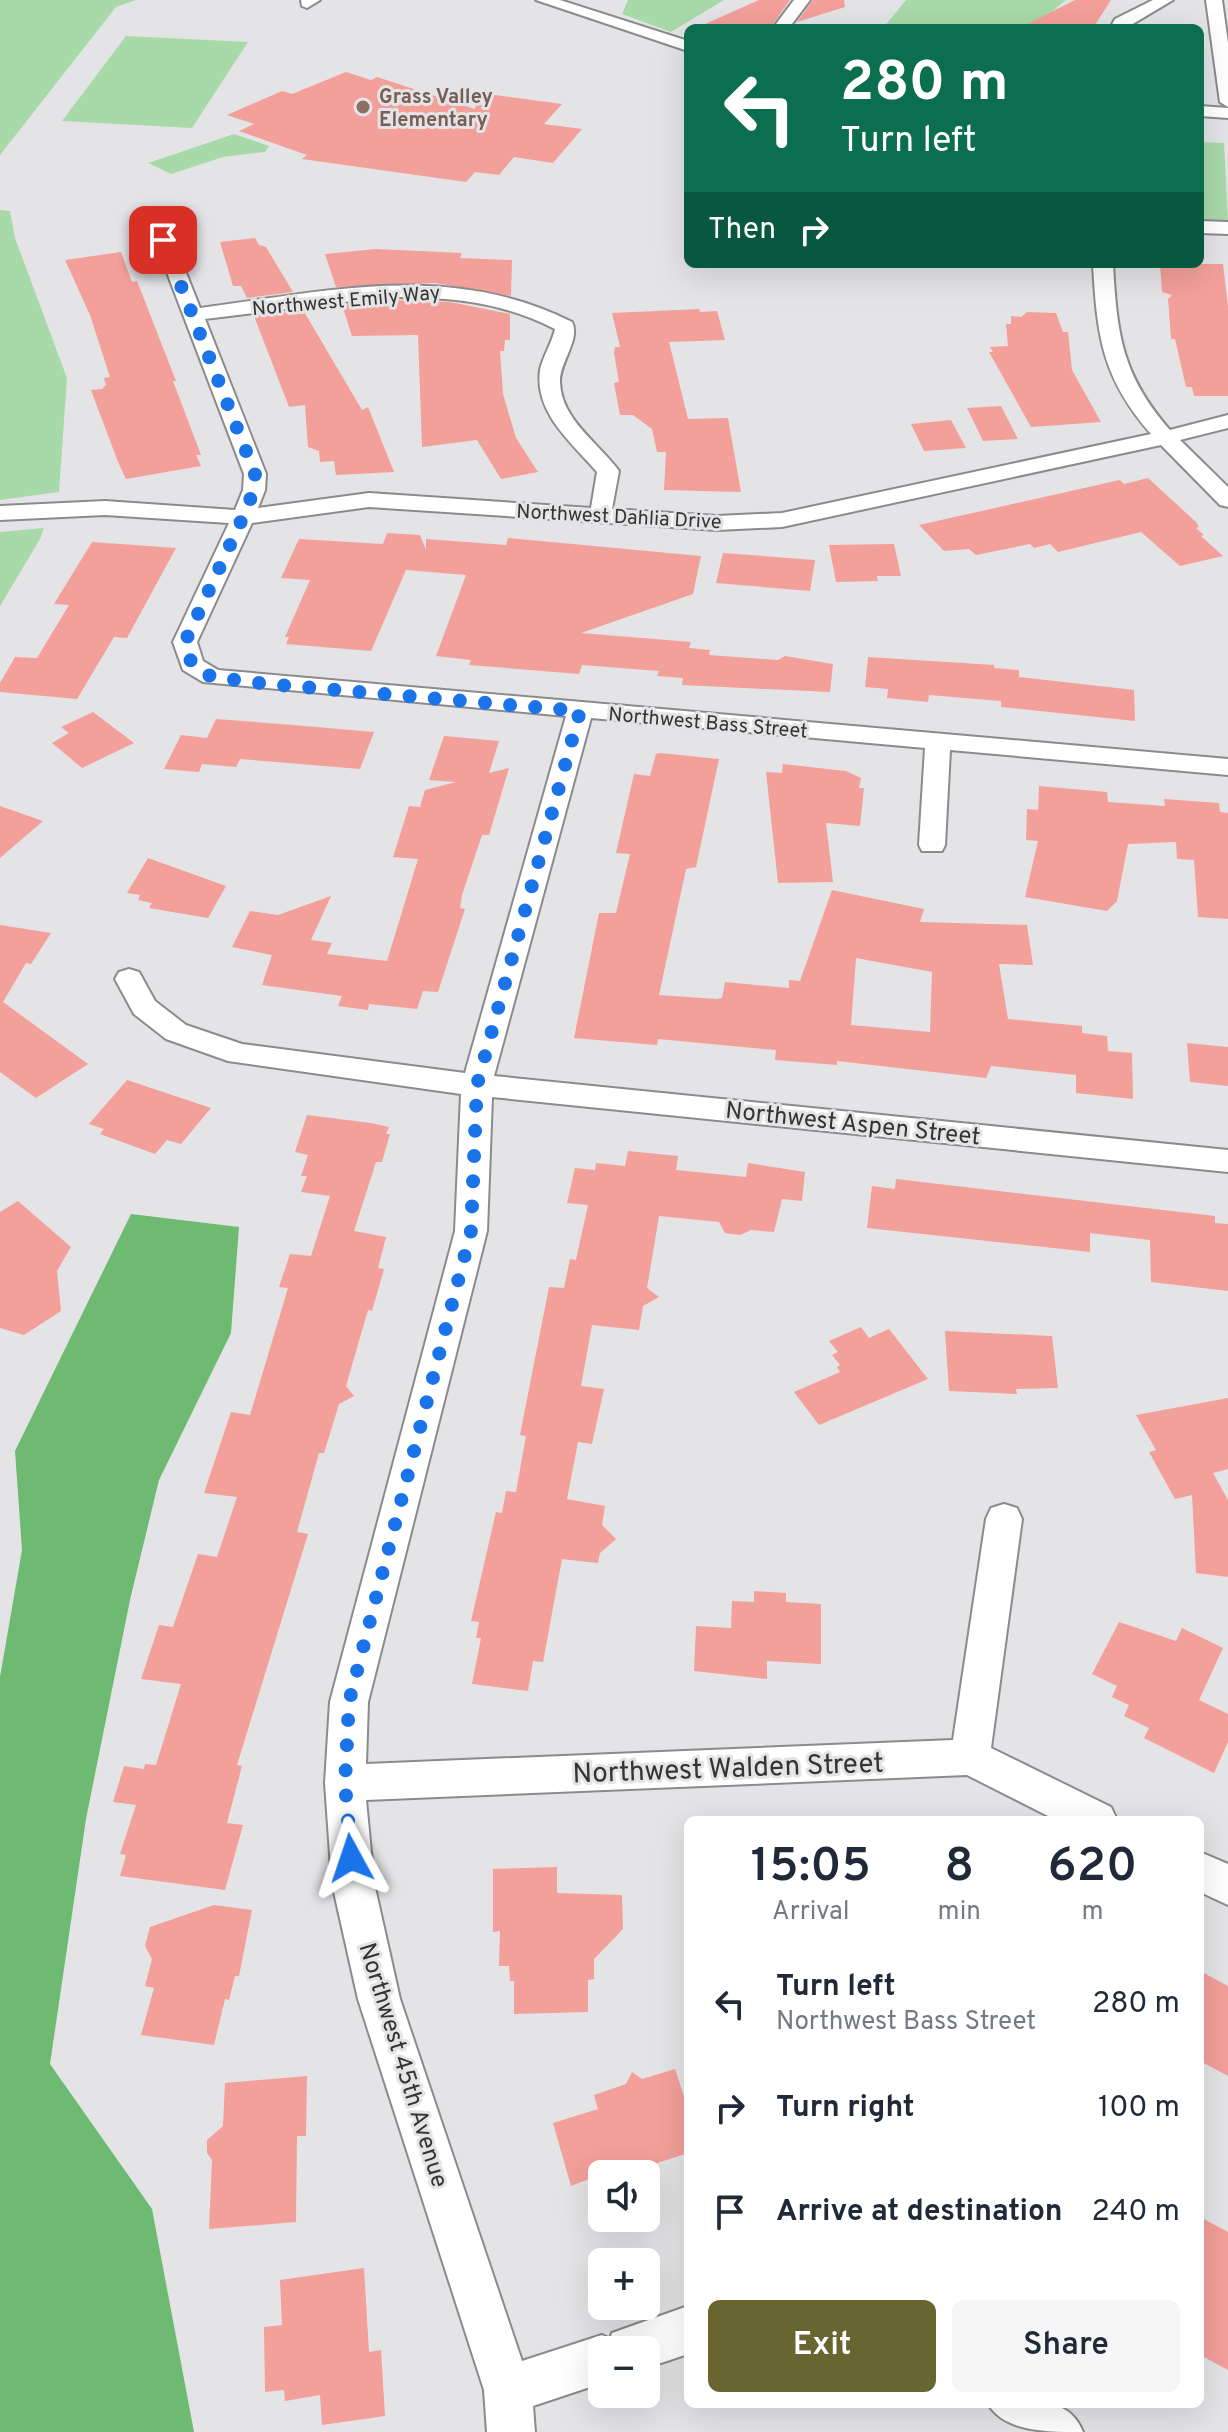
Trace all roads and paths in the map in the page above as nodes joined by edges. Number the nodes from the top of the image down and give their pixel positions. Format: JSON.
{"nodes":[{"id":1,"x":544,"y":0,"type":"edge"},
{"id":2,"x":802,"y":0,"type":"edge"},
{"id":3,"x":1165,"y":0,"type":"edge"},
{"id":4,"x":1214,"y":0,"type":"edge"},
{"id":5,"x":784,"y":24,"type":"edge"},
{"id":6,"x":1120,"y":24,"type":"edge"},
{"id":7,"x":684,"y":45,"type":"edge"},
{"id":8,"x":1228,"y":102,"type":"edge"},
{"id":9,"x":1204,"y":111,"type":"edge"},
{"id":10,"x":1228,"y":113,"type":"edge"},
{"id":11,"x":154,"y":215,"type":"dead end"},
{"id":12,"x":1204,"y":227,"type":"edge"},
{"id":13,"x":1228,"y":228,"type":"edge"},
{"id":14,"x":1103,"y":268,"type":"edge"},
{"id":15,"x":192,"y":315,"type":"junction"},
{"id":16,"x":1228,"y":421,"type":"edge"},
{"id":17,"x":1168,"y":437,"type":"junction"},
{"id":18,"x":1228,"y":500,"type":"edge"},
{"id":19,"x":0,"y":513,"type":"edge"},
{"id":20,"x":243,"y":517,"type":"junction"},
{"id":21,"x":598,"y":517,"type":"junction"},
{"id":22,"x":580,"y":711,"type":"junction"},
{"id":23,"x":938,"y":741,"type":"junction"},
{"id":24,"x":1228,"y":767,"type":"edge"},
{"id":25,"x":932,"y":845,"type":"dead end"},
{"id":26,"x":129,"y":979,"type":"dead end"},
{"id":27,"x":477,"y":1085,"type":"junction"},
{"id":28,"x":1228,"y":1161,"type":"edge"},
{"id":29,"x":1004,"y":1519,"type":"dead end"},
{"id":30,"x":970,"y":1757,"type":"junction"},
{"id":31,"x":345,"y":1783,"type":"junction"},
{"id":32,"x":1089,"y":1816,"type":"edge"},
{"id":33,"x":1204,"y":1873,"type":"edge"},
{"id":34,"x":1228,"y":1885,"type":"edge"},
{"id":35,"x":684,"y":2331,"type":"edge"},
{"id":36,"x":660,"y":2339,"type":"edge"},
{"id":37,"x":588,"y":2367,"type":"edge"},
{"id":38,"x":1019,"y":2408,"type":"edge"},
{"id":39,"x":509,"y":2411,"type":"edge"},
{"id":40,"x":1059,"y":2432,"type":"edge"}],
"edges":[{"from":1,"to":7,"type":"street"},
{"from":2,"to":5,"type":"street"},
{"from":3,"to":6,"type":"street"},
{"from":4,"to":8,"type":"street"},
{"from":9,"to":10,"type":"street"},
{"from":11,"to":15,"type":"street"},
{"from":12,"to":13,"type":"street"},
{"from":14,"to":17,"type":"street"},
{"from":15,"to":20,"type":"street"},
{"from":15,"to":21,"type":"street","name":"Northwest Emily Way"},
{"from":16,"to":17,"type":"street","name":"Northwest Dahlia Drive"},
{"from":17,"to":18,"type":"street"},
{"from":17,"to":21,"type":"street","name":"Northwest Dahlia Drive"},
{"from":19,"to":20,"type":"street","name":"Northwest Dahlia Drive"},
{"from":20,"to":21,"type":"street","name":"Northwest Dahlia Drive"},
{"from":20,"to":22,"type":"street","name":"Northwest Bass Street"},
{"from":22,"to":23,"type":"street","name":"Northwest Bass Street"},
{"from":22,"to":27,"type":"street","name":"Northwest 45th Avenue"},
{"from":23,"to":24,"type":"street","name":"Northwest Bass Street"},
{"from":23,"to":25,"type":"street"},
{"from":26,"to":27,"type":"street","name":"Northwest Aspen Street"},
{"from":27,"to":28,"type":"street","name":"Northwest Aspen Street"},
{"from":27,"to":31,"type":"street","name":"Northwest 45th Avenue"},
{"from":29,"to":30,"type":"street"},
{"from":30,"to":31,"type":"street","name":"Northwest Walden Street"},
{"from":30,"to":32,"type":"street","name":"Northwest Walden Street"},
{"from":31,"to":39,"type":"street","name":"Northwest 45th Avenue"},
{"from":33,"to":34,"type":"street"},
{"from":35,"to":36,"type":"street"},
{"from":37,"to":39,"type":"street"},
{"from":38,"to":40,"type":"street"}]}
